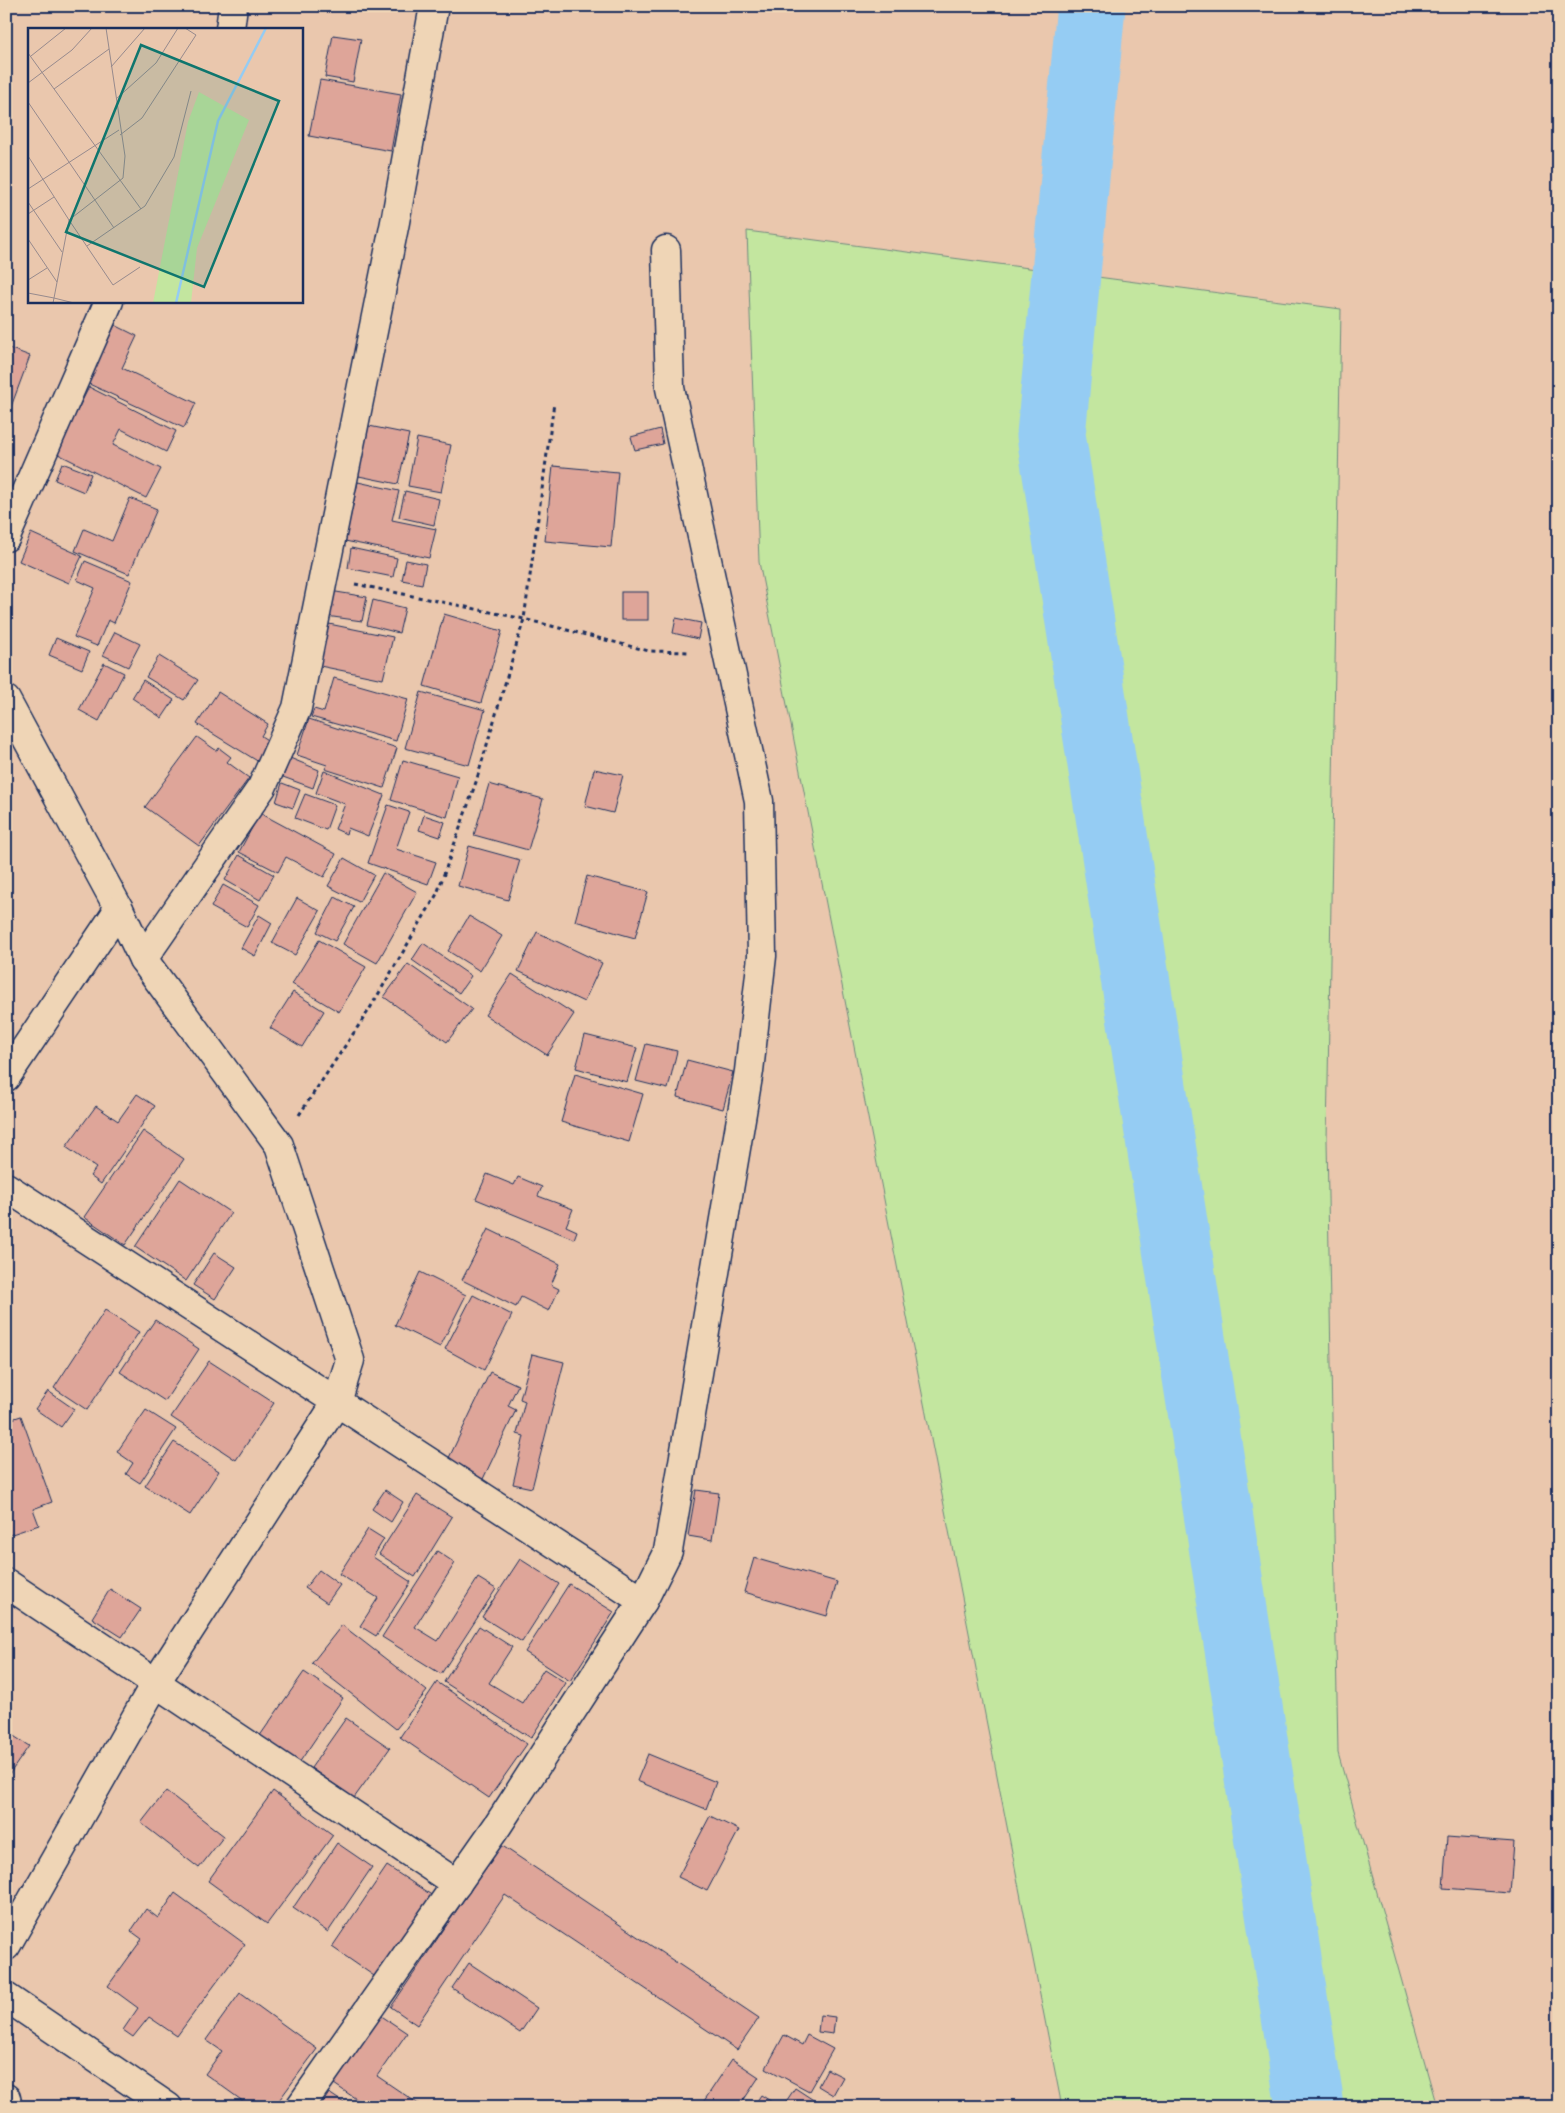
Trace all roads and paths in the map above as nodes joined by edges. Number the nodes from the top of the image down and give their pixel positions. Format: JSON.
{"nodes":[{"id":1,"x":233,"y":6,"type":"edge"},
{"id":2,"x":434,"y":6,"type":"edge"},
{"id":3,"x":230,"y":28,"type":"edge"},
{"id":4,"x":666,"y":250,"type":"dead end"},
{"id":5,"x":109,"y":302,"type":"edge"},
{"id":6,"x":554,"y":403,"type":"dead end"},
{"id":7,"x":6,"y":537,"type":"edge"},
{"id":8,"x":323,"y":577,"type":"junction"},
{"id":9,"x":524,"y":619,"type":"junction"},
{"id":10,"x":726,"y":653,"type":"junction"},
{"id":11,"x":6,"y":700,"type":"edge"},
{"id":12,"x":118,"y":909,"type":"junction"},
{"id":13,"x":143,"y":959,"type":"junction"},
{"id":14,"x":6,"y":1077,"type":"edge"},
{"id":15,"x":279,"y":1145,"type":"junction"},
{"id":16,"x":6,"y":1187,"type":"edge"},
{"id":17,"x":337,"y":1402,"type":"junction"},
{"id":18,"x":6,"y":1583,"type":"edge"},
{"id":19,"x":643,"y":1601,"type":"junction"},
{"id":20,"x":156,"y":1682,"type":"junction"},
{"id":21,"x":457,"y":1884,"type":"junction"},
{"id":22,"x":6,"y":1946,"type":"edge"},
{"id":23,"x":6,"y":1997,"type":"edge"},
{"id":24,"x":6,"y":2098,"type":"edge"},
{"id":25,"x":8,"y":2107,"type":"edge"},
{"id":26,"x":168,"y":2107,"type":"edge"},
{"id":27,"x":300,"y":2107,"type":"edge"}],
"edges":[{"from":1,"to":3,"type":"main road"},
{"from":2,"to":8,"type":"main road"},
{"from":4,"to":10,"type":"main road"},
{"from":5,"to":7,"type":"main road"},
{"from":6,"to":9,"type":"path"},
{"from":8,"to":9,"type":"path"},
{"from":8,"to":13,"type":"main road"},
{"from":9,"to":10,"type":"path"},
{"from":9,"to":15,"type":"path"},
{"from":10,"to":19,"type":"main road"},
{"from":11,"to":12,"type":"main road"},
{"from":12,"to":13,"type":"main road"},
{"from":12,"to":14,"type":"main road"},
{"from":13,"to":15,"type":"main road"},
{"from":15,"to":17,"type":"main road"},
{"from":16,"to":17,"type":"main road"},
{"from":17,"to":19,"type":"main road"},
{"from":17,"to":20,"type":"main road"},
{"from":18,"to":20,"type":"main road"},
{"from":19,"to":21,"type":"main road"},
{"from":20,"to":21,"type":"main road"},
{"from":20,"to":22,"type":"main road"},
{"from":21,"to":27,"type":"main road"},
{"from":23,"to":26,"type":"main road"},
{"from":24,"to":25,"type":"main road"}]}
